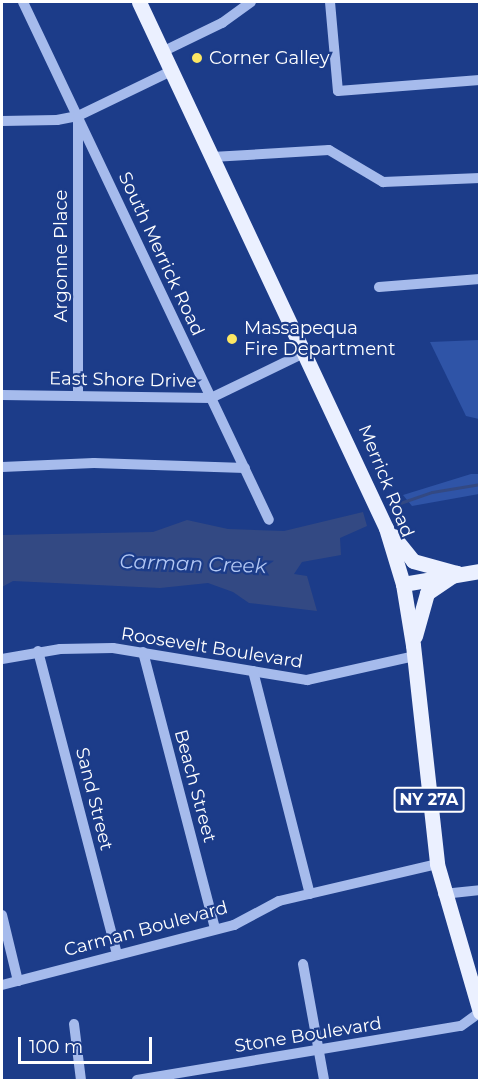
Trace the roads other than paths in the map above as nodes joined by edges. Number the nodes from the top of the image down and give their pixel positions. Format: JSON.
{"nodes":[{"id":1,"x":23,"y":2,"type":"edge"},
{"id":2,"x":139,"y":2,"type":"edge"},
{"id":3,"x":251,"y":2,"type":"edge"},
{"id":4,"x":330,"y":2,"type":"edge"},
{"id":5,"x":162,"y":52,"type":"junction"},
{"id":6,"x":171,"y":71,"type":"junction"},
{"id":7,"x":480,"y":80,"type":"edge"},
{"id":8,"x":78,"y":116,"type":"junction"},
{"id":9,"x":2,"y":121,"type":"edge"},
{"id":10,"x":212,"y":157,"type":"junction"},
{"id":11,"x":480,"y":178,"type":"edge"},
{"id":12,"x":480,"y":279,"type":"edge"},
{"id":13,"x":379,"y":287,"type":"dead end"},
{"id":14,"x":306,"y":352,"type":"junction"},
{"id":15,"x":2,"y":395,"type":"edge"},
{"id":16,"x":78,"y":396,"type":"junction"},
{"id":17,"x":212,"y":398,"type":"junction"},
{"id":18,"x":2,"y":467,"type":"edge"},
{"id":19,"x":245,"y":468,"type":"junction"},
{"id":20,"x":269,"y":520,"type":"dead end"},
{"id":21,"x":386,"y":528,"type":"junction"},
{"id":22,"x":480,"y":571,"type":"edge"},
{"id":23,"x":457,"y":573,"type":"junction"},
{"id":24,"x":403,"y":584,"type":"junction"},
{"id":25,"x":38,"y":651,"type":"junction"},
{"id":26,"x":414,"y":651,"type":"junction"},
{"id":27,"x":143,"y":652,"type":"junction"},
{"id":28,"x":2,"y":659,"type":"edge"},
{"id":29,"x":253,"y":671,"type":"junction"},
{"id":30,"x":437,"y":864,"type":"junction"},
{"id":31,"x":480,"y":890,"type":"edge"},
{"id":32,"x":310,"y":894,"type":"junction"},
{"id":33,"x":443,"y":894,"type":"junction"},
{"id":34,"x":2,"y":915,"type":"edge"},
{"id":35,"x":215,"y":928,"type":"junction"},
{"id":36,"x":117,"y":955,"type":"junction"},
{"id":37,"x":303,"y":964,"type":"dead end"},
{"id":38,"x":18,"y":981,"type":"junction"},
{"id":39,"x":2,"y":985,"type":"edge"},
{"id":40,"x":480,"y":1012,"type":"edge"},
{"id":41,"x":74,"y":1024,"type":"dead end"},
{"id":42,"x":319,"y":1050,"type":"junction"},
{"id":43,"x":81,"y":1080,"type":"edge"},
{"id":44,"x":138,"y":1080,"type":"edge"},
{"id":45,"x":324,"y":1080,"type":"edge"}],
"edges":[{"from":1,"to":8,"type":"street","name":"South Merrick Road"},
{"from":2,"to":5,"type":"main road","name":"Merrick Road"},
{"from":3,"to":5,"type":"street"},
{"from":4,"to":7,"type":"street"},
{"from":5,"to":6,"type":"main road","name":"Merrick Road"},
{"from":6,"to":8,"type":"street"},
{"from":6,"to":10,"type":"main road","name":"Merrick Road"},
{"from":8,"to":9,"type":"street"},
{"from":8,"to":16,"type":"street","name":"Argonne Place"},
{"from":8,"to":17,"type":"street","name":"South Merrick Road"},
{"from":10,"to":11,"type":"street"},
{"from":10,"to":14,"type":"main road","name":"Merrick Road"},
{"from":12,"to":13,"type":"street"},
{"from":14,"to":17,"type":"street","name":"East Shore Drive"},
{"from":14,"to":21,"type":"main road","name":"Merrick Road"},
{"from":15,"to":16,"type":"street","name":"East Shore Drive"},
{"from":16,"to":17,"type":"street","name":"East Shore Drive"},
{"from":17,"to":19,"type":"street","name":"South Merrick Road"},
{"from":18,"to":19,"type":"street"},
{"from":19,"to":20,"type":"street","name":"South Merrick Road"},
{"from":21,"to":23,"type":"main road"},
{"from":21,"to":24,"type":"main road","name":"Merrick Road"},
{"from":22,"to":23,"type":"main road"},
{"from":23,"to":24,"type":"main road"},
{"from":23,"to":26,"type":"main road"},
{"from":24,"to":26,"type":"main road","name":"Merrick Road","number":"NY 27A"},
{"from":25,"to":27,"type":"street","name":"Roosevelt Boulevard"},
{"from":25,"to":28,"type":"street","name":"Roosevelt Boulevard"},
{"from":25,"to":36,"type":"street","name":"Sand Street"},
{"from":26,"to":29,"type":"street","name":"Roosevelt Boulevard"},
{"from":26,"to":30,"type":"main road","name":"Merrick Road","number":"NY 27A"},
{"from":27,"to":29,"type":"street","name":"Roosevelt Boulevard"},
{"from":27,"to":35,"type":"street","name":"Beach Street"},
{"from":29,"to":32,"type":"street"},
{"from":30,"to":32,"type":"street","name":"Carman Boulevard"},
{"from":30,"to":33,"type":"main road","name":"Merrick Road","number":"NY 27A"},
{"from":31,"to":33,"type":"street"},
{"from":32,"to":35,"type":"street","name":"Carman Boulevard"},
{"from":33,"to":40,"type":"main road","name":"Merrick Road","number":"NY 27A"},
{"from":34,"to":38,"type":"street"},
{"from":35,"to":36,"type":"street","name":"Carman Boulevard"},
{"from":36,"to":38,"type":"street","name":"Carman Boulevard"},
{"from":37,"to":42,"type":"street"},
{"from":38,"to":39,"type":"street","name":"Carman Boulevard"},
{"from":40,"to":42,"type":"street","name":"Stone Boulevard"},
{"from":41,"to":43,"type":"street"},
{"from":42,"to":44,"type":"street","name":"Stone Boulevard"},
{"from":42,"to":45,"type":"street"}]}
